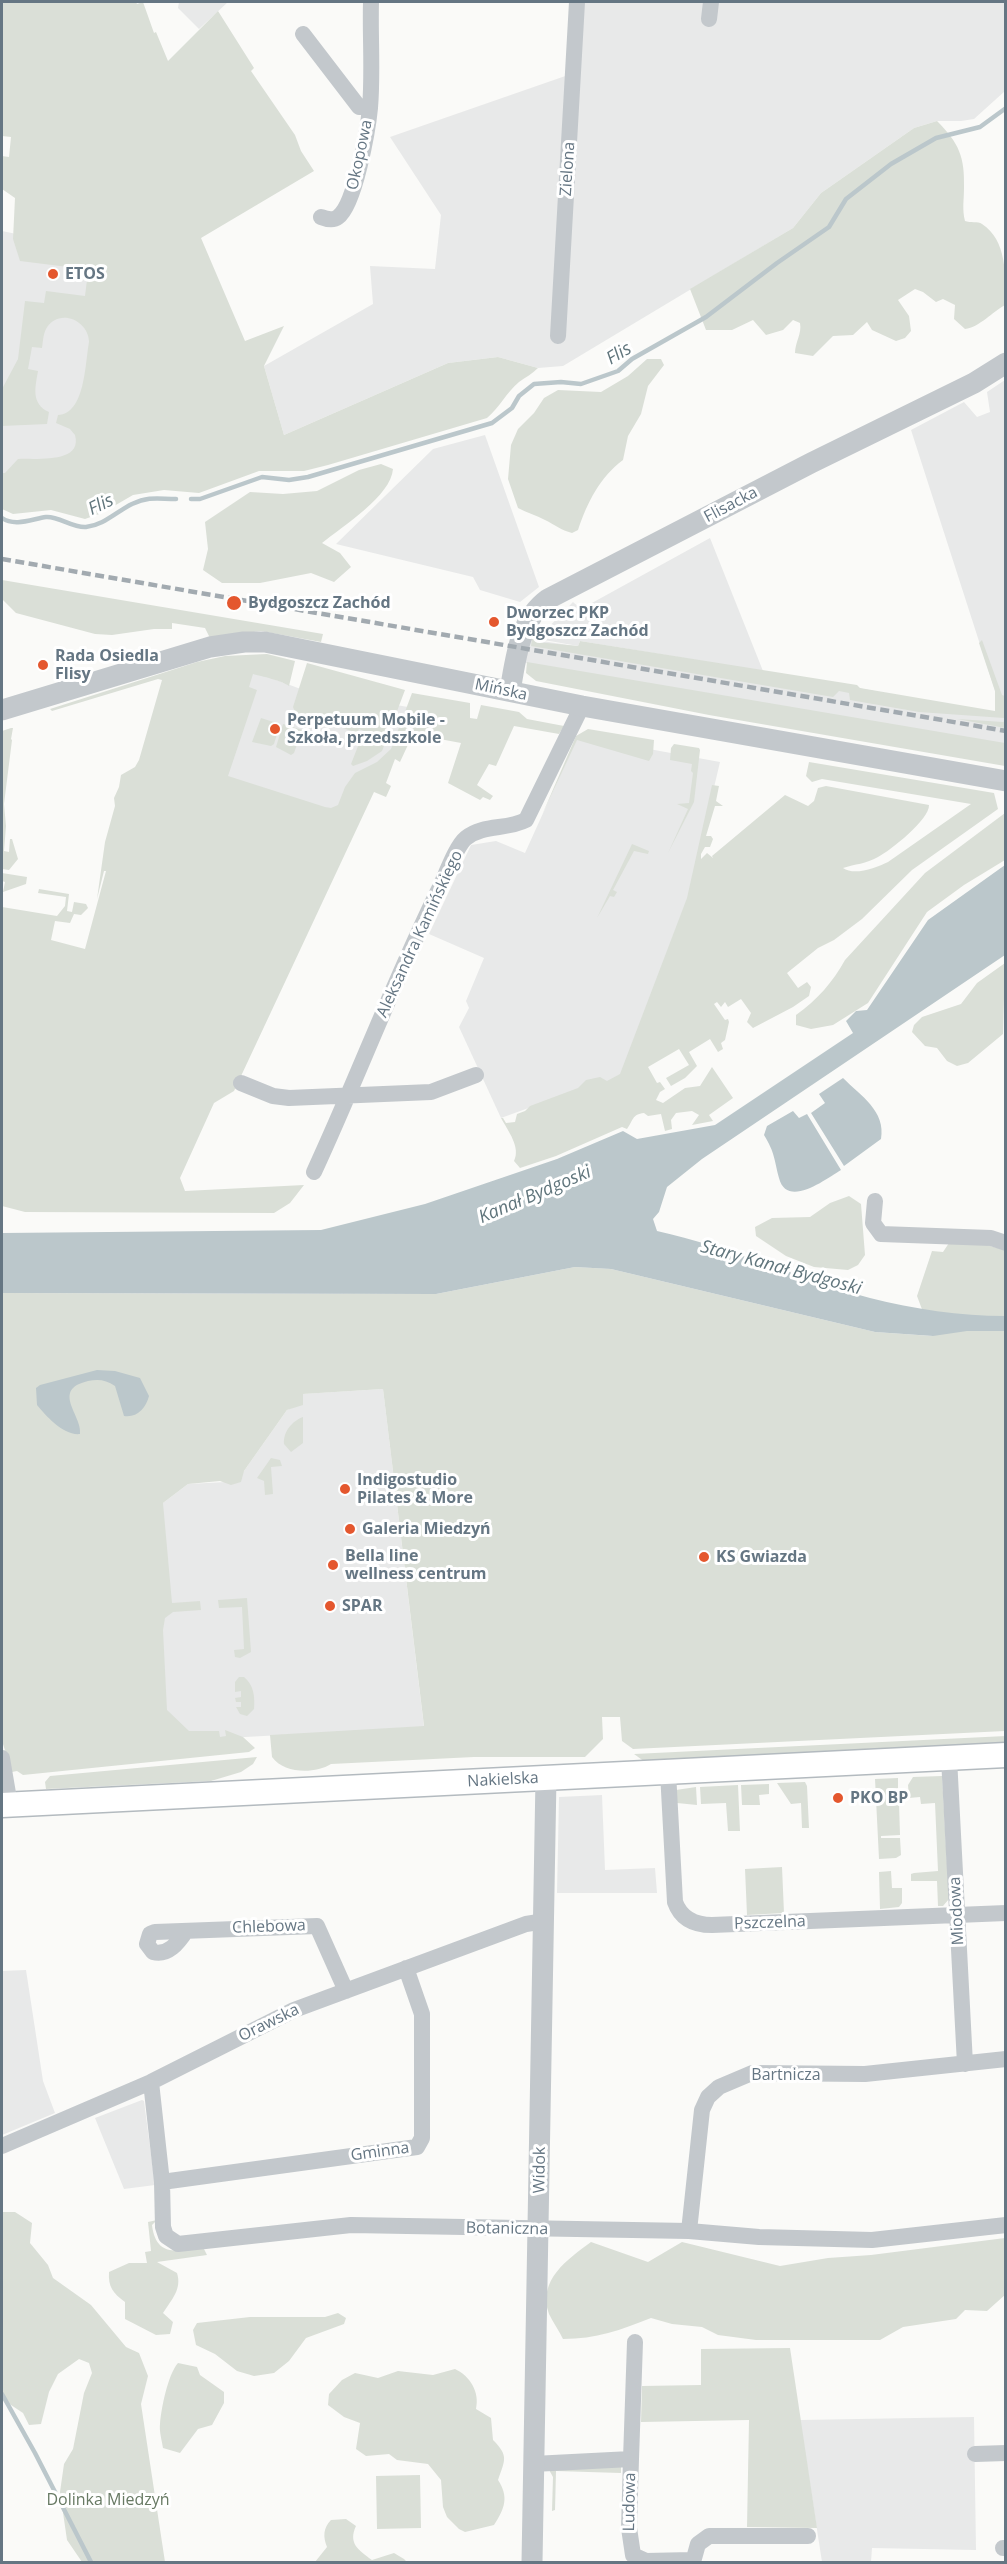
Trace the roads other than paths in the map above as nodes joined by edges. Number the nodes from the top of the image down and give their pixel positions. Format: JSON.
{"nodes":[{"id":1,"x":371,"y":2,"type":"edge"},
{"id":2,"x":577,"y":2,"type":"edge"},
{"id":3,"x":711,"y":2,"type":"edge"},
{"id":4,"x":709,"y":19,"type":"dead end"},
{"id":5,"x":303,"y":34,"type":"dead end"},
{"id":6,"x":370,"y":108,"type":"junction"},
{"id":7,"x":321,"y":217,"type":"dead end"},
{"id":8,"x":558,"y":336,"type":"dead end"},
{"id":9,"x":1005,"y":363,"type":"edge"},
{"id":10,"x":510,"y":691,"type":"junction"},
{"id":11,"x":582,"y":706,"type":"junction"},
{"id":12,"x":2,"y":710,"type":"edge"},
{"id":13,"x":1005,"y":781,"type":"edge"},
{"id":14,"x":476,"y":1075,"type":"dead end"},
{"id":15,"x":242,"y":1083,"type":"dead end"},
{"id":16,"x":350,"y":1094,"type":"junction"},
{"id":17,"x":314,"y":1172,"type":"dead end"},
{"id":18,"x":875,"y":1201,"type":"dead end"},
{"id":19,"x":1005,"y":1243,"type":"edge"},
{"id":20,"x":1005,"y":1755,"type":"edge"},
{"id":21,"x":2,"y":1758,"type":"edge"},
{"id":22,"x":949,"y":1758,"type":"junction"},
{"id":23,"x":668,"y":1772,"type":"junction"},
{"id":24,"x":546,"y":1778,"type":"junction"},
{"id":25,"x":6,"y":1805,"type":"edge"},
{"id":26,"x":1005,"y":1913,"type":"edge"},
{"id":27,"x":958,"y":1916,"type":"junction"},
{"id":28,"x":545,"y":1921,"type":"junction"},
{"id":29,"x":186,"y":1931,"type":"dead end"},
{"id":30,"x":406,"y":1968,"type":"junction"},
{"id":31,"x":346,"y":1991,"type":"junction"},
{"id":32,"x":1005,"y":2059,"type":"edge"},
{"id":33,"x":964,"y":2064,"type":"junction"},
{"id":34,"x":151,"y":2082,"type":"junction"},
{"id":35,"x":2,"y":2146,"type":"edge"},
{"id":36,"x":162,"y":2182,"type":"junction"},
{"id":37,"x":1005,"y":2225,"type":"edge"},
{"id":38,"x":538,"y":2229,"type":"junction"},
{"id":39,"x":689,"y":2231,"type":"junction"},
{"id":40,"x":635,"y":2342,"type":"dead end"},
{"id":41,"x":1005,"y":2453,"type":"edge"},
{"id":42,"x":975,"y":2454,"type":"dead end"},
{"id":43,"x":631,"y":2459,"type":"junction"},
{"id":44,"x":533,"y":2464,"type":"junction"},
{"id":45,"x":808,"y":2536,"type":"dead end"},
{"id":46,"x":692,"y":2561,"type":"edge"},
{"id":47,"x":532,"y":2562,"type":"edge"}],
"edges":[{"from":1,"to":6,"type":"street","name":"Okopowa"},
{"from":2,"to":8,"type":"street","name":"Zielona"},
{"from":3,"to":4,"type":"street"},
{"from":5,"to":6,"type":"street","name":"Okopowa"},
{"from":6,"to":7,"type":"street","name":"Okopowa"},
{"from":9,"to":10,"type":"street","name":"Flisacka"},
{"from":10,"to":11,"type":"street","name":"Mińska"},
{"from":10,"to":12,"type":"street","name":"Mińska"},
{"from":11,"to":13,"type":"street","name":"Mińska"},
{"from":11,"to":16,"type":"street","name":"Aleksandra Kamińskiego"},
{"from":14,"to":16,"type":"street"},
{"from":15,"to":16,"type":"street"},
{"from":16,"to":17,"type":"street","name":"Aleksandra Kamińskiego"},
{"from":18,"to":19,"type":"street"},
{"from":20,"to":22,"type":"main road","name":"Nakielska"},
{"from":21,"to":25,"type":"street"},
{"from":22,"to":23,"type":"main road","name":"Nakielska"},
{"from":22,"to":27,"type":"street","name":"Miodowa"},
{"from":23,"to":24,"type":"main road","name":"Nakielska"},
{"from":23,"to":27,"type":"street","name":"Pszczelna"},
{"from":24,"to":25,"type":"main road","name":"Nakielska"},
{"from":24,"to":28,"type":"street","name":"Widok"},
{"from":26,"to":27,"type":"street","name":"Pszczelna"},
{"from":27,"to":33,"type":"street","name":"Miodowa"},
{"from":28,"to":30,"type":"street","name":"Orawska"},
{"from":28,"to":38,"type":"street","name":"Widok"},
{"from":29,"to":31,"type":"street","name":"Chlebowa"},
{"from":30,"to":31,"type":"street","name":"Orawska"},
{"from":30,"to":36,"type":"street","name":"Gminna"},
{"from":31,"to":34,"type":"street","name":"Orawska"},
{"from":32,"to":33,"type":"street","name":"Bartnicza"},
{"from":33,"to":39,"type":"street","name":"Bartnicza"},
{"from":34,"to":35,"type":"street","name":"Orawska"},
{"from":34,"to":36,"type":"street","name":"Botaniczna"},
{"from":36,"to":38,"type":"street","name":"Botaniczna"},
{"from":37,"to":39,"type":"street","name":"Botaniczna"},
{"from":38,"to":39,"type":"street","name":"Botaniczna"},
{"from":38,"to":44,"type":"street","name":"Widok"},
{"from":40,"to":43,"type":"street","name":"Ludowa"},
{"from":41,"to":42,"type":"street"},
{"from":43,"to":44,"type":"street","name":"Ludowa"},
{"from":43,"to":46,"type":"street","name":"Ludowa"},
{"from":44,"to":47,"type":"street","name":"Widok"},
{"from":45,"to":46,"type":"street","name":"Ludowa"}]}
